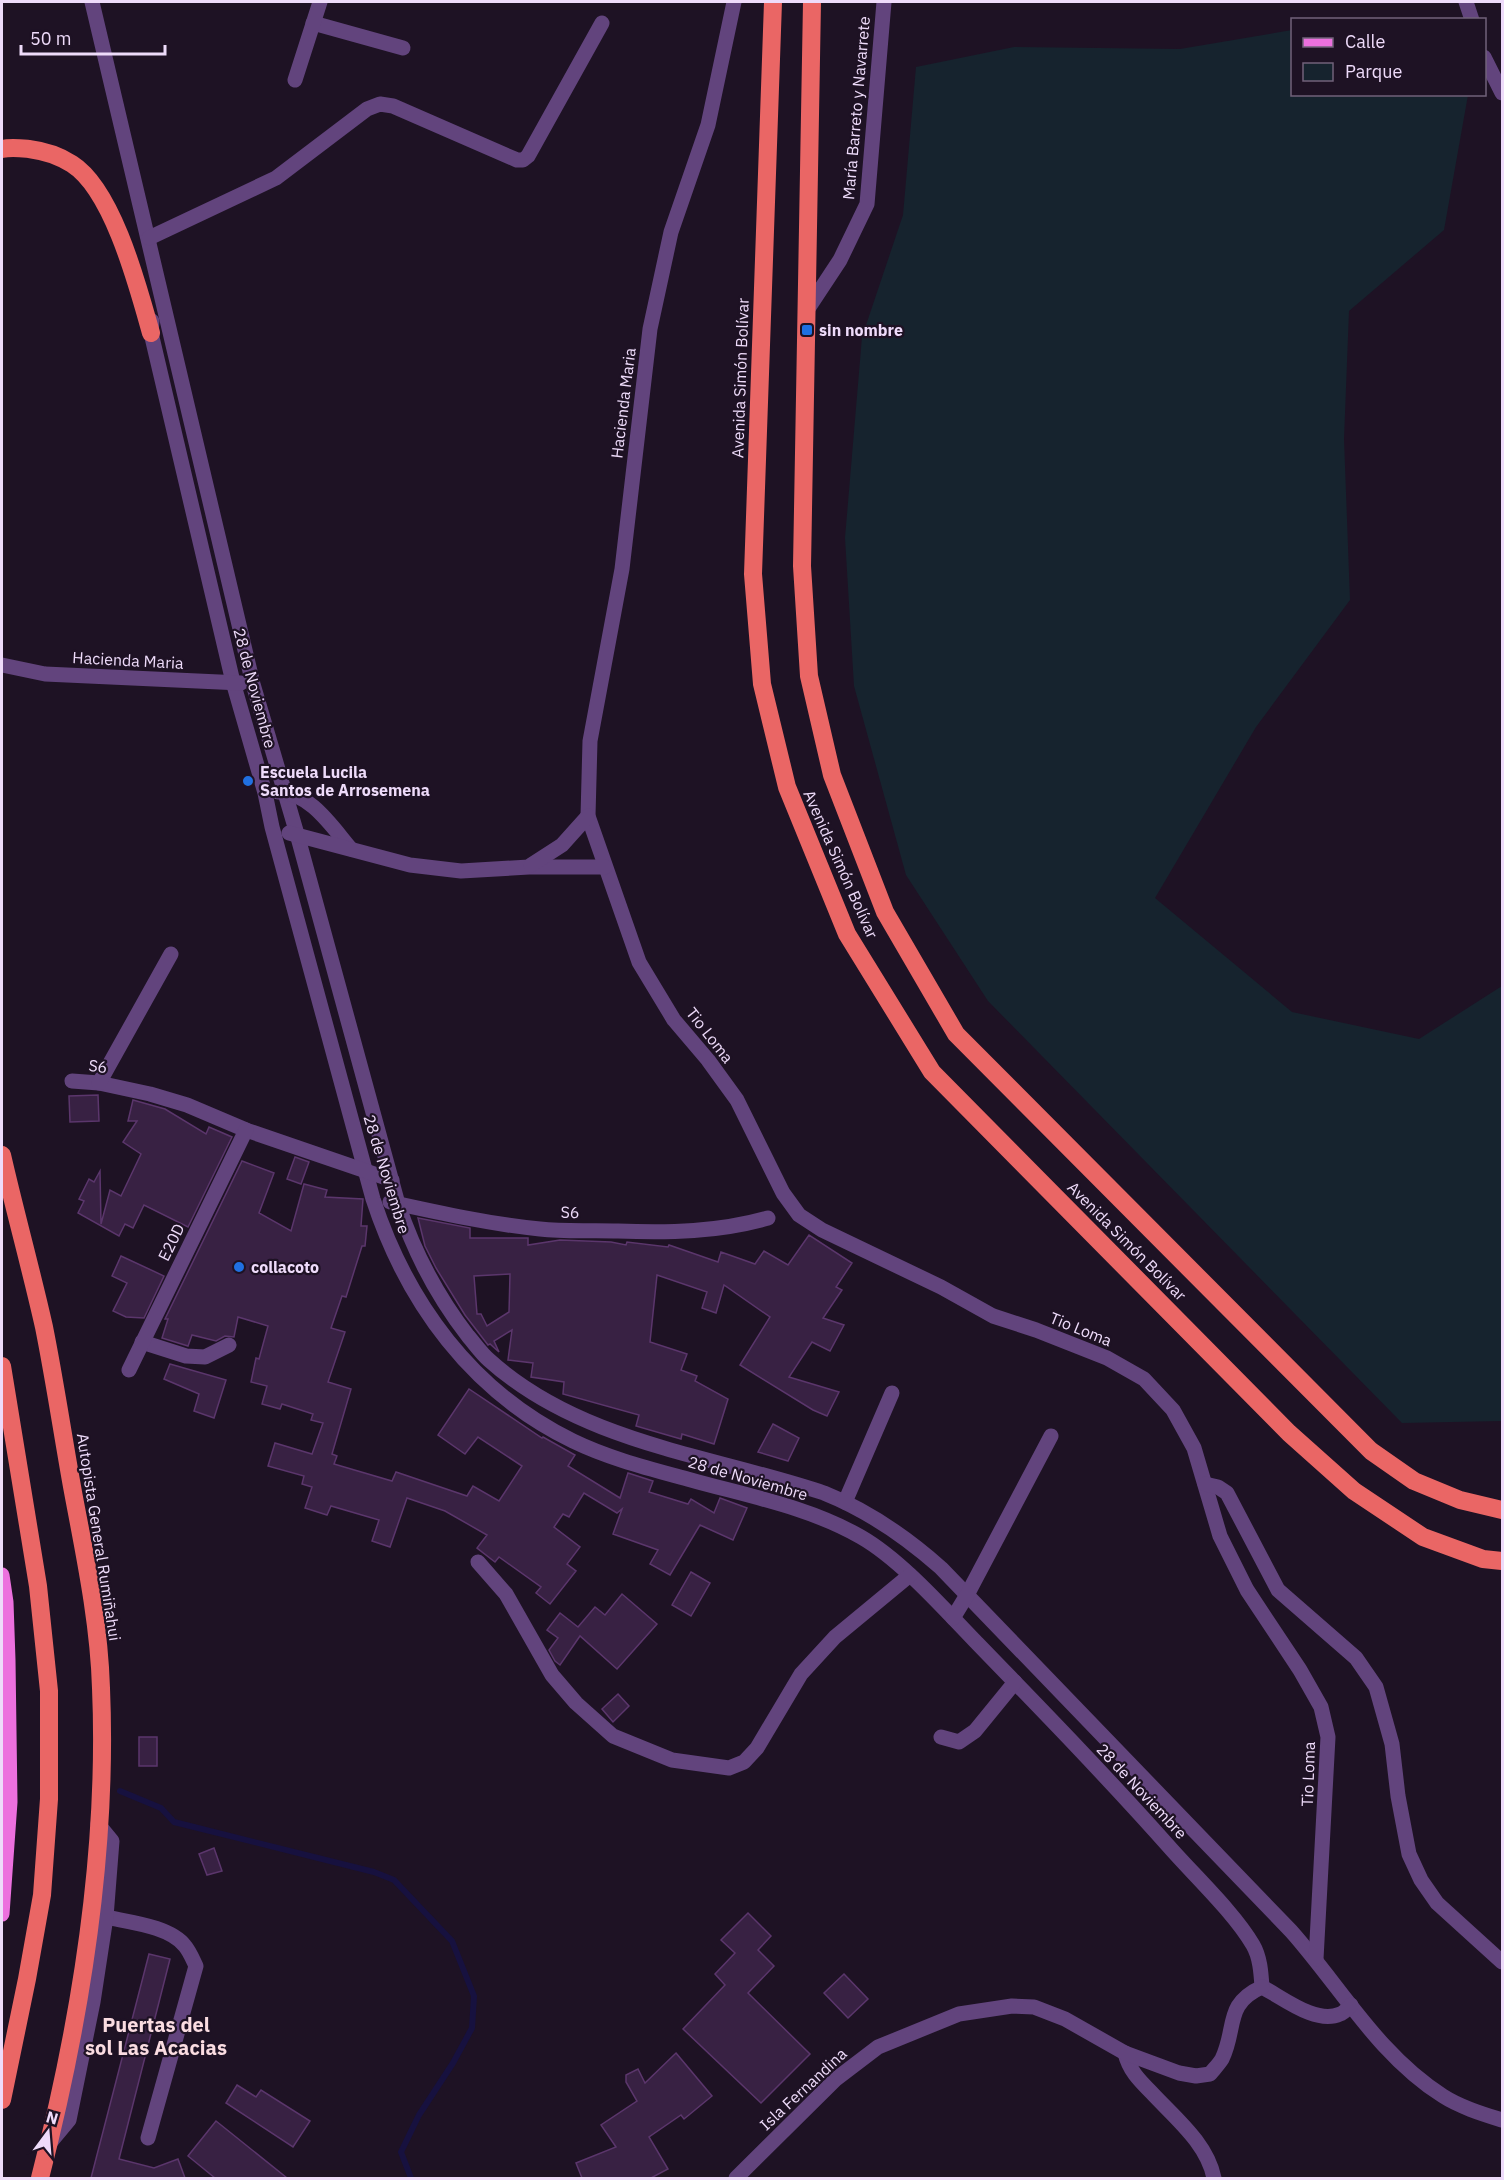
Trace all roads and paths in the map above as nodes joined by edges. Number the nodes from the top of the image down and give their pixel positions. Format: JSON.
{"nodes":[{"id":1,"x":92,"y":2,"type":"edge"},
{"id":2,"x":320,"y":2,"type":"edge"},
{"id":3,"x":734,"y":2,"type":"edge"},
{"id":4,"x":773,"y":2,"type":"edge"},
{"id":5,"x":812,"y":2,"type":"edge"},
{"id":6,"x":884,"y":2,"type":"edge"},
{"id":7,"x":1466,"y":2,"type":"edge"},
{"id":8,"x":1471,"y":18,"type":"edge"},
{"id":9,"x":313,"y":23,"type":"junction"},
{"id":10,"x":602,"y":23,"type":"dead end"},
{"id":11,"x":403,"y":48,"type":"dead end"},
{"id":12,"x":1486,"y":59,"type":"edge"},
{"id":13,"x":295,"y":80,"type":"dead end"},
{"id":14,"x":1503,"y":93,"type":"edge"},
{"id":15,"x":2,"y":149,"type":"edge"},
{"id":16,"x":149,"y":238,"type":"junction"},
{"id":17,"x":155,"y":274,"type":"junction"},
{"id":18,"x":807,"y":310,"type":"junction"},
{"id":19,"x":151,"y":333,"type":"junction"},
{"id":20,"x":2,"y":665,"type":"edge"},
{"id":21,"x":233,"y":682,"type":"junction"},
{"id":22,"x":253,"y":684,"type":"junction"},
{"id":23,"x":285,"y":792,"type":"junction"},
{"id":24,"x":265,"y":793,"type":"junction"},
{"id":25,"x":588,"y":816,"type":"junction"},
{"id":26,"x":272,"y":827,"type":"junction"},
{"id":27,"x":297,"y":834,"type":"junction"},
{"id":28,"x":351,"y":849,"type":"junction"},
{"id":29,"x":529,"y":867,"type":"junction"},
{"id":30,"x":605,"y":867,"type":"junction"},
{"id":31,"x":171,"y":954,"type":"dead end"},
{"id":32,"x":72,"y":1081,"type":"dead end"},
{"id":33,"x":99,"y":1083,"type":"junction"},
{"id":34,"x":246,"y":1130,"type":"junction"},
{"id":35,"x":2,"y":1155,"type":"edge"},
{"id":36,"x":366,"y":1172,"type":"junction"},
{"id":37,"x":392,"y":1180,"type":"junction"},
{"id":38,"x":373,"y":1199,"type":"junction"},
{"id":39,"x":398,"y":1204,"type":"junction"},
{"id":40,"x":768,"y":1218,"type":"dead end"},
{"id":41,"x":142,"y":1342,"type":"junction"},
{"id":42,"x":229,"y":1345,"type":"dead end"},
{"id":43,"x":2,"y":1366,"type":"edge"},
{"id":44,"x":129,"y":1370,"type":"dead end"},
{"id":45,"x":892,"y":1393,"type":"dead end"},
{"id":46,"x":1051,"y":1436,"type":"dead end"},
{"id":47,"x":1205,"y":1484,"type":"junction"},
{"id":48,"x":845,"y":1502,"type":"junction"},
{"id":49,"x":1503,"y":1510,"type":"edge"},
{"id":50,"x":1503,"y":1561,"type":"edge"},
{"id":51,"x":478,"y":1562,"type":"dead end"},
{"id":52,"x":2,"y":1575,"type":"edge"},
{"id":53,"x":910,"y":1575,"type":"junction"},
{"id":54,"x":967,"y":1595,"type":"junction"},
{"id":55,"x":4,"y":1600,"type":"edge"},
{"id":56,"x":953,"y":1618,"type":"junction"},
{"id":57,"x":1015,"y":1682,"type":"junction"},
{"id":58,"x":941,"y":1737,"type":"dead end"},
{"id":59,"x":1142,"y":1777,"type":"junction"},
{"id":60,"x":1122,"y":1794,"type":"junction"},
{"id":61,"x":98,"y":1824,"type":"junction"},
{"id":62,"x":2,"y":1914,"type":"edge"},
{"id":63,"x":106,"y":1917,"type":"junction"},
{"id":64,"x":1316,"y":1959,"type":"junction"},
{"id":65,"x":1503,"y":1962,"type":"edge"},
{"id":66,"x":1262,"y":1987,"type":"junction"},
{"id":67,"x":1351,"y":2006,"type":"junction"},
{"id":68,"x":1125,"y":2053,"type":"junction"},
{"id":69,"x":2,"y":2100,"type":"edge"},
{"id":70,"x":1503,"y":2120,"type":"edge"},
{"id":71,"x":148,"y":2138,"type":"dead end"},
{"id":72,"x":49,"y":2144,"type":"junction"},
{"id":73,"x":40,"y":2178,"type":"edge"},
{"id":74,"x":736,"y":2178,"type":"edge"},
{"id":75,"x":1214,"y":2178,"type":"edge"}],
"edges":[{"from":1,"to":16,"type":"street"},
{"from":2,"to":9,"type":"street"},
{"from":3,"to":25,"type":"street","name":"Hacienda Maria"},
{"from":4,"to":50,"type":"highway","name":"Avenida Simón Bolívar"},
{"from":5,"to":18,"type":"highway","name":"Avenida Simón Bolívar"},
{"from":6,"to":18,"type":"street","name":"María Barreto y Navarrete"},
{"from":7,"to":8,"type":"street"},
{"from":9,"to":11,"type":"street"},
{"from":9,"to":13,"type":"street"},
{"from":10,"to":16,"type":"street"},
{"from":12,"to":14,"type":"street"},
{"from":15,"to":19,"type":"highway"},
{"from":16,"to":17,"type":"street"},
{"from":17,"to":19,"type":"street","name":"28 de Noviembre"},
{"from":17,"to":22,"type":"street"},
{"from":18,"to":49,"type":"highway","name":"Avenida Simón Bolívar"},
{"from":19,"to":21,"type":"street","name":"28 de Noviembre"},
{"from":20,"to":21,"type":"street","name":"Hacienda Maria"},
{"from":21,"to":22,"type":"street","name":"Hacienda Maria"},
{"from":21,"to":24,"type":"street","name":"28 de Noviembre"},
{"from":22,"to":23,"type":"street"},
{"from":23,"to":24,"type":"street"},
{"from":23,"to":27,"type":"street"},
{"from":23,"to":28,"type":"street"},
{"from":24,"to":26,"type":"street","name":"28 de Noviembre"},
{"from":25,"to":29,"type":"street"},
{"from":25,"to":30,"type":"street","name":"Hacienda Maria"},
{"from":26,"to":27,"type":"street"},
{"from":26,"to":36,"type":"street","name":"28 de Noviembre"},
{"from":27,"to":28,"type":"street"},
{"from":27,"to":37,"type":"street"},
{"from":28,"to":29,"type":"street"},
{"from":29,"to":30,"type":"street"},
{"from":30,"to":47,"type":"street","name":"Tio Loma"},
{"from":31,"to":33,"type":"street"},
{"from":32,"to":33,"type":"street","name":"S6"},
{"from":33,"to":34,"type":"street","name":"S6"},
{"from":34,"to":36,"type":"street","name":"S6"},
{"from":34,"to":41,"type":"street","name":"E20D"},
{"from":35,"to":61,"type":"highway","name":"Autopista General Rumiñahui"},
{"from":36,"to":37,"type":"street","name":"S6"},
{"from":36,"to":38,"type":"street","name":"28 de Noviembre"},
{"from":37,"to":39,"type":"street"},
{"from":38,"to":39,"type":"street","name":"S6"},
{"from":38,"to":53,"type":"street","name":"28 de Noviembre"},
{"from":39,"to":40,"type":"street","name":"S6"},
{"from":39,"to":48,"type":"street"},
{"from":41,"to":42,"type":"street"},
{"from":41,"to":44,"type":"street","name":"E20D"},
{"from":43,"to":69,"type":"highway"},
{"from":45,"to":48,"type":"street"},
{"from":46,"to":54,"type":"street"},
{"from":47,"to":64,"type":"street","name":"Tio Loma"},
{"from":47,"to":65,"type":"street"},
{"from":48,"to":54,"type":"street"},
{"from":51,"to":53,"type":"street"},
{"from":52,"to":55,"type":"main road"},
{"from":53,"to":56,"type":"street","name":"28 de Noviembre"},
{"from":54,"to":56,"type":"street"},
{"from":54,"to":59,"type":"street"},
{"from":55,"to":62,"type":"main road"},
{"from":56,"to":57,"type":"street","name":"28 de Noviembre"},
{"from":57,"to":58,"type":"street"},
{"from":57,"to":60,"type":"street","name":"28 de Noviembre"},
{"from":59,"to":60,"type":"street"},
{"from":59,"to":64,"type":"street"},
{"from":60,"to":66,"type":"street","name":"28 de Noviembre"},
{"from":61,"to":63,"type":"street"},
{"from":61,"to":72,"type":"highway","name":"Autopista General Rumiñahui"},
{"from":63,"to":71,"type":"street"},
{"from":63,"to":72,"type":"street"},
{"from":64,"to":67,"type":"street"},
{"from":66,"to":67,"type":"street"},
{"from":66,"to":68,"type":"street","name":"Isla Fernandina"},
{"from":67,"to":70,"type":"street"},
{"from":68,"to":74,"type":"street","name":"Isla Fernandina"},
{"from":68,"to":75,"type":"street"},
{"from":72,"to":73,"type":"highway","name":"Autopista General Rumiñahui"}]}
